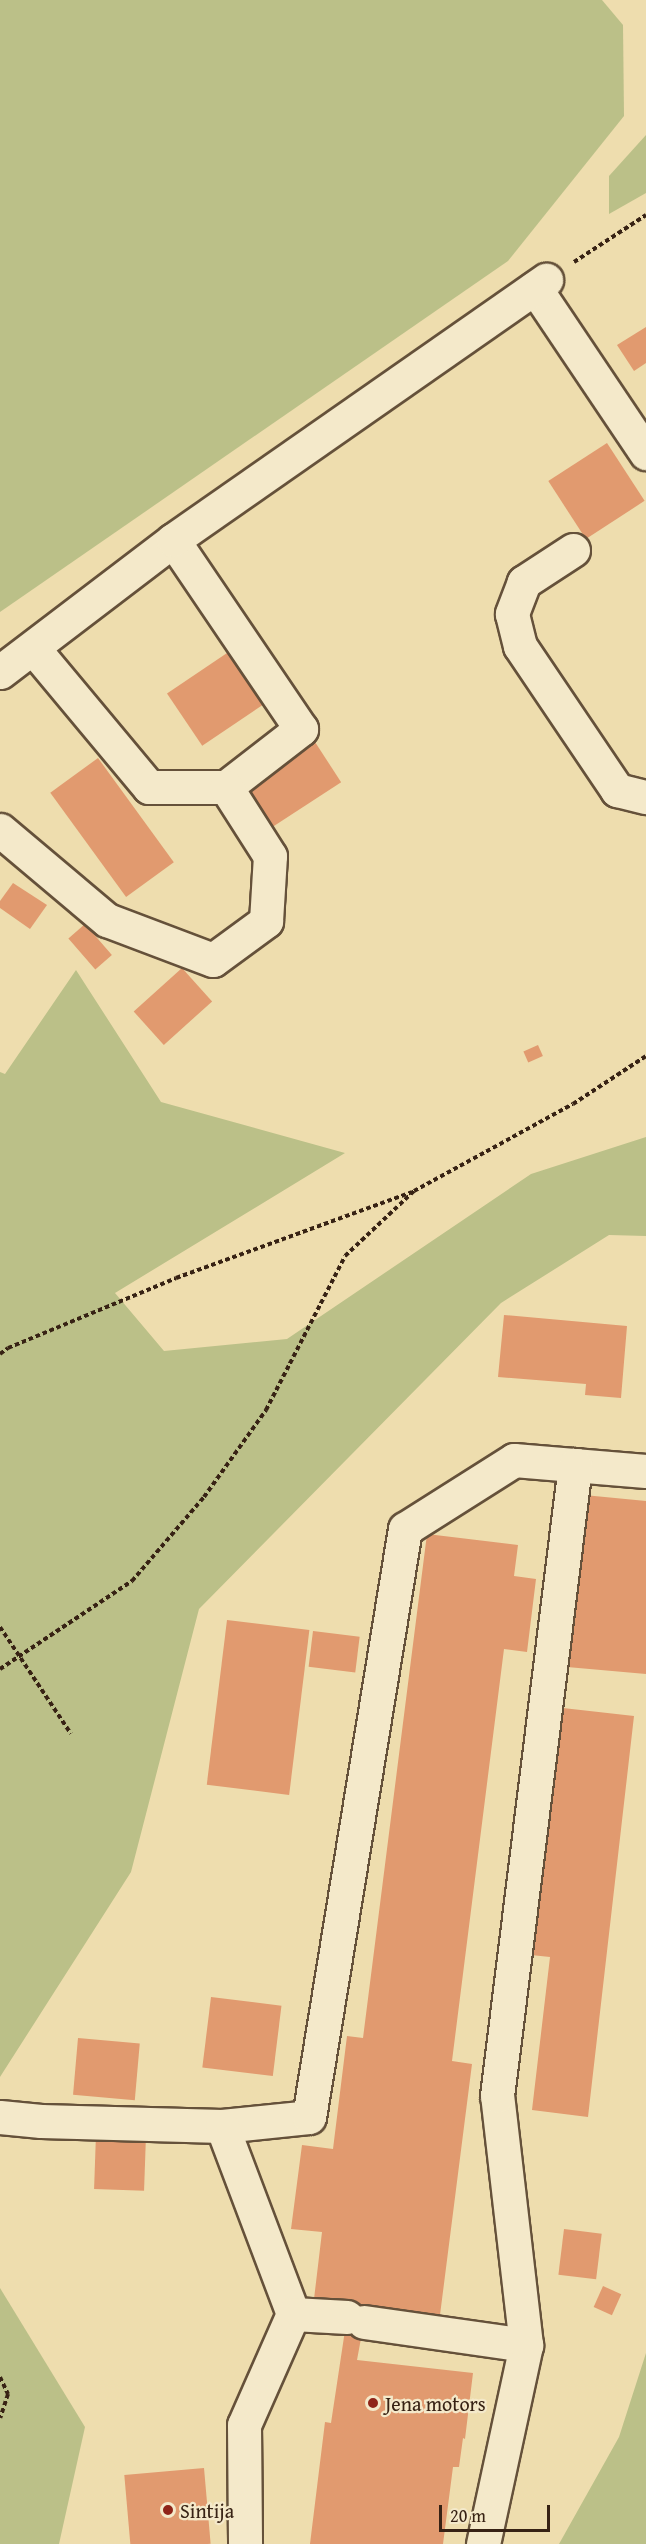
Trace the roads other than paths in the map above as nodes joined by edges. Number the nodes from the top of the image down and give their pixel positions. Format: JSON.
{"nodes":[{"id":1,"x":646,"y":453,"type":"edge"},
{"id":2,"x":173,"y":540,"type":"junction"},
{"id":3,"x":573,"y":550,"type":"dead end"},
{"id":4,"x":33,"y":648,"type":"junction"},
{"id":5,"x":0,"y":672,"type":"edge"},
{"id":6,"x":226,"y":787,"type":"junction"},
{"id":7,"x":646,"y":796,"type":"edge"},
{"id":8,"x":0,"y":830,"type":"edge"},
{"id":9,"x":575,"y":1465,"type":"junction"},
{"id":10,"x":646,"y":1471,"type":"edge"},
{"id":11,"x":0,"y":2117,"type":"edge"},
{"id":12,"x":222,"y":2126,"type":"junction"},
{"id":13,"x":293,"y":2313,"type":"junction"},
{"id":14,"x":526,"y":2345,"type":"junction"},
{"id":15,"x":245,"y":2544,"type":"edge"},
{"id":16,"x":483,"y":2544,"type":"edge"}],
"edges":[{"from":1,"to":2,"type":"street"},
{"from":2,"to":4,"type":"street"},
{"from":2,"to":6,"type":"street"},
{"from":3,"to":7,"type":"street"},
{"from":4,"to":5,"type":"street"},
{"from":4,"to":6,"type":"street"},
{"from":6,"to":8,"type":"street"},
{"from":9,"to":10,"type":"street"},
{"from":9,"to":12,"type":"street"},
{"from":9,"to":14,"type":"street"},
{"from":11,"to":12,"type":"street"},
{"from":12,"to":13,"type":"street"},
{"from":13,"to":14,"type":"street"},
{"from":13,"to":15,"type":"street"},
{"from":14,"to":16,"type":"street"}]}
